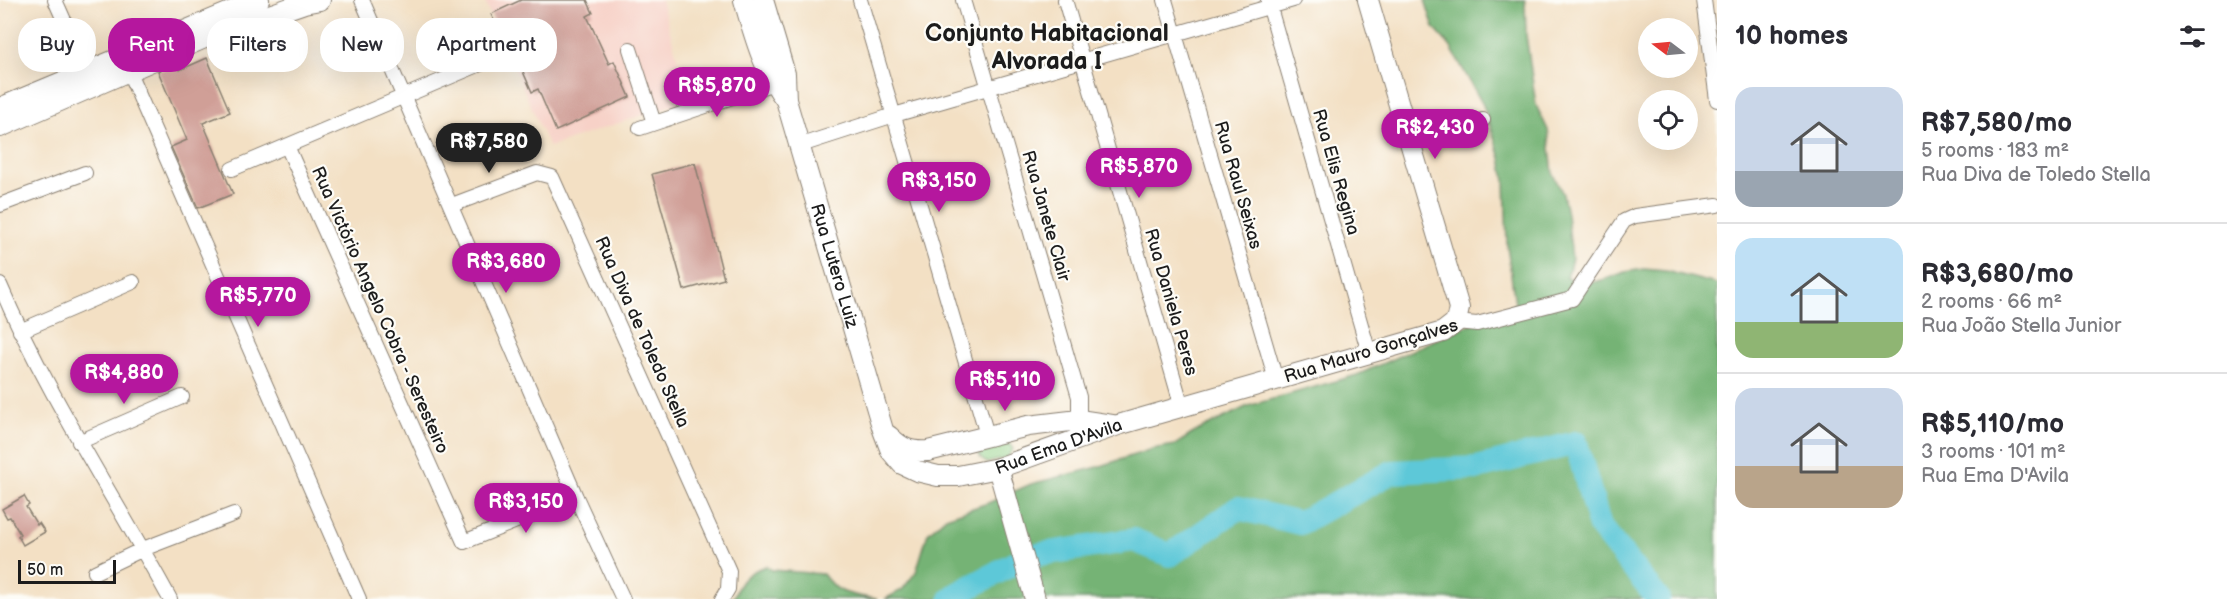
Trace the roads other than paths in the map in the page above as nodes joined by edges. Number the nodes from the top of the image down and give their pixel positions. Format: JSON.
{"nodes":[{"id":1,"x":55,"y":0,"type":"edge"},
{"id":2,"x":259,"y":0,"type":"edge"},
{"id":3,"x":320,"y":0,"type":"edge"},
{"id":4,"x":362,"y":0,"type":"edge"},
{"id":5,"x":744,"y":0,"type":"edge"},
{"id":6,"x":763,"y":0,"type":"edge"},
{"id":7,"x":860,"y":0,"type":"edge"},
{"id":8,"x":963,"y":0,"type":"edge"},
{"id":9,"x":1065,"y":0,"type":"edge"},
{"id":10,"x":1165,"y":0,"type":"edge"},
{"id":11,"x":1293,"y":0,"type":"edge"},
{"id":12,"x":1368,"y":0,"type":"edge"},
{"id":13,"x":1704,"y":0,"type":"edge"},
{"id":14,"x":1268,"y":3,"type":"edge"},
{"id":15,"x":63,"y":18,"type":"edge"},
{"id":16,"x":1175,"y":34,"type":"junction"},
{"id":17,"x":195,"y":42,"type":"edge"},
{"id":18,"x":630,"y":49,"type":"dead end"},
{"id":19,"x":1082,"y":61,"type":"junction"},
{"id":20,"x":96,"y":68,"type":"edge"},
{"id":21,"x":87,"y":72,"type":"joint"},
{"id":22,"x":124,"y":72,"type":"edge"},
{"id":23,"x":129,"y":72,"type":"edge"},
{"id":24,"x":462,"y":72,"type":"edge"},
{"id":25,"x":779,"y":81,"type":"junction"},
{"id":26,"x":990,"y":87,"type":"junction"},
{"id":27,"x":403,"y":97,"type":"junction"},
{"id":28,"x":61,"y":100,"type":"junction"},
{"id":29,"x":1717,"y":100,"type":"edge"},
{"id":30,"x":0,"y":108,"type":"edge"},
{"id":31,"x":894,"y":115,"type":"junction"},
{"id":32,"x":1483,"y":120,"type":"dead end"},
{"id":33,"x":654,"y":123,"type":"junction"},
{"id":34,"x":0,"y":127,"type":"edge"},
{"id":35,"x":640,"y":128,"type":"dead end"},
{"id":36,"x":1410,"y":142,"type":"junction"},
{"id":37,"x":801,"y":145,"type":"junction"},
{"id":38,"x":286,"y":146,"type":"junction"},
{"id":39,"x":232,"y":169,"type":"dead end"},
{"id":40,"x":85,"y":173,"type":"dead end"},
{"id":41,"x":0,"y":205,"type":"edge"},
{"id":42,"x":452,"y":205,"type":"junction"},
{"id":43,"x":1717,"y":205,"type":"edge"},
{"id":44,"x":133,"y":282,"type":"dead end"},
{"id":45,"x":0,"y":285,"type":"edge"},
{"id":46,"x":1456,"y":322,"type":"junction"},
{"id":47,"x":20,"y":331,"type":"junction"},
{"id":48,"x":1369,"y":353,"type":"junction"},
{"id":49,"x":1276,"y":380,"type":"junction"},
{"id":50,"x":182,"y":397,"type":"dead end"},
{"id":51,"x":1182,"y":407,"type":"junction"},
{"id":52,"x":1079,"y":420,"type":"junction"},
{"id":53,"x":1118,"y":425,"type":"junction"},
{"id":54,"x":883,"y":430,"type":"junction"},
{"id":55,"x":989,"y":435,"type":"junction"},
{"id":56,"x":79,"y":442,"type":"junction"},
{"id":57,"x":1069,"y":442,"type":"junction"},
{"id":58,"x":997,"y":467,"type":"junction"},
{"id":59,"x":576,"y":497,"type":"junction"},
{"id":60,"x":234,"y":514,"type":"dead end"},
{"id":61,"x":143,"y":549,"type":"junction"},
{"id":62,"x":95,"y":572,"type":"dead end"},
{"id":63,"x":1034,"y":596,"type":"edge"},
{"id":64,"x":170,"y":599,"type":"edge"},
{"id":65,"x":359,"y":599,"type":"edge"},
{"id":66,"x":623,"y":599,"type":"edge"},
{"id":67,"x":722,"y":599,"type":"edge"}],
"edges":[{"from":1,"to":15,"type":"street"},
{"from":2,"to":20,"type":"street"},
{"from":3,"to":17,"type":"street"},
{"from":4,"to":27,"type":"street"},
{"from":5,"to":25,"type":"street","name":"Rua Lutero Luiz"},
{"from":6,"to":25,"type":"street","name":"Rua Lutero Luiz"},
{"from":7,"to":31,"type":"street"},
{"from":8,"to":26,"type":"street","name":"Rua Janete Clair"},
{"from":9,"to":19,"type":"street","name":"Rua Daniela Peres"},
{"from":10,"to":16,"type":"street","name":"Rua Raul Seixas"},
{"from":11,"to":14,"type":"street"},
{"from":12,"to":36,"type":"street"},
{"from":13,"to":29,"type":"street"},
{"from":14,"to":16,"type":"street"},
{"from":14,"to":48,"type":"street","name":"Rua Elis Regina"},
{"from":16,"to":19,"type":"street"},
{"from":16,"to":49,"type":"street","name":"Rua Raul Seixas"},
{"from":18,"to":33,"type":"street"},
{"from":19,"to":26,"type":"street"},
{"from":19,"to":51,"type":"street","name":"Rua Daniela Peres"},
{"from":21,"to":28,"type":"street"},
{"from":21,"to":30,"type":"street"},
{"from":22,"to":28,"type":"street"},
{"from":23,"to":65,"type":"street"},
{"from":24,"to":27,"type":"street"},
{"from":25,"to":33,"type":"street"},
{"from":25,"to":37,"type":"street","name":"Rua Lutero Luiz"},
{"from":26,"to":31,"type":"street"},
{"from":26,"to":52,"type":"street","name":"Rua Janete Clair"},
{"from":27,"to":38,"type":"street"},
{"from":27,"to":42,"type":"street"},
{"from":28,"to":34,"type":"street"},
{"from":31,"to":37,"type":"street"},
{"from":31,"to":55,"type":"street"},
{"from":32,"to":36,"type":"street"},
{"from":33,"to":35,"type":"street"},
{"from":36,"to":46,"type":"street"},
{"from":37,"to":54,"type":"street","name":"Rua Lutero Luiz"},
{"from":38,"to":39,"type":"street"},
{"from":38,"to":59,"type":"street","name":"Rua Victório Angelo Cobra - Seresteiro"},
{"from":40,"to":41,"type":"street"},
{"from":42,"to":59,"type":"street"},
{"from":42,"to":67,"type":"street","name":"Rua Diva de Toledo Stella"},
{"from":43,"to":46,"type":"street","name":"Rua Mauro Gonçalves"},
{"from":44,"to":47,"type":"street"},
{"from":45,"to":47,"type":"street"},
{"from":46,"to":48,"type":"street","name":"Rua Mauro Gonçalves"},
{"from":47,"to":56,"type":"street"},
{"from":48,"to":49,"type":"street","name":"Rua Mauro Gonçalves"},
{"from":49,"to":51,"type":"street","name":"Rua Mauro Gonçalves"},
{"from":50,"to":56,"type":"street"},
{"from":51,"to":53,"type":"street","name":"Rua Mauro Gonçalves"},
{"from":52,"to":53,"type":"street","name":"Rua Ema D'Avila"},
{"from":52,"to":55,"type":"street","name":"Rua Ema D'Avila"},
{"from":52,"to":57,"type":"street","name":"Rua Janete Clair"},
{"from":53,"to":57,"type":"street","name":"Rua Ema D'Avila"},
{"from":54,"to":55,"type":"street","name":"Rua Ema D'Avila"},
{"from":54,"to":58,"type":"street","name":"Rua Ema D'Avila"},
{"from":55,"to":58,"type":"street"},
{"from":55,"to":58,"type":"street"},
{"from":56,"to":61,"type":"street"},
{"from":57,"to":58,"type":"street","name":"Rua Ema D'Avila"},
{"from":58,"to":63,"type":"street"},
{"from":59,"to":66,"type":"street"},
{"from":60,"to":61,"type":"street"},
{"from":61,"to":62,"type":"street"},
{"from":61,"to":64,"type":"street"}]}
